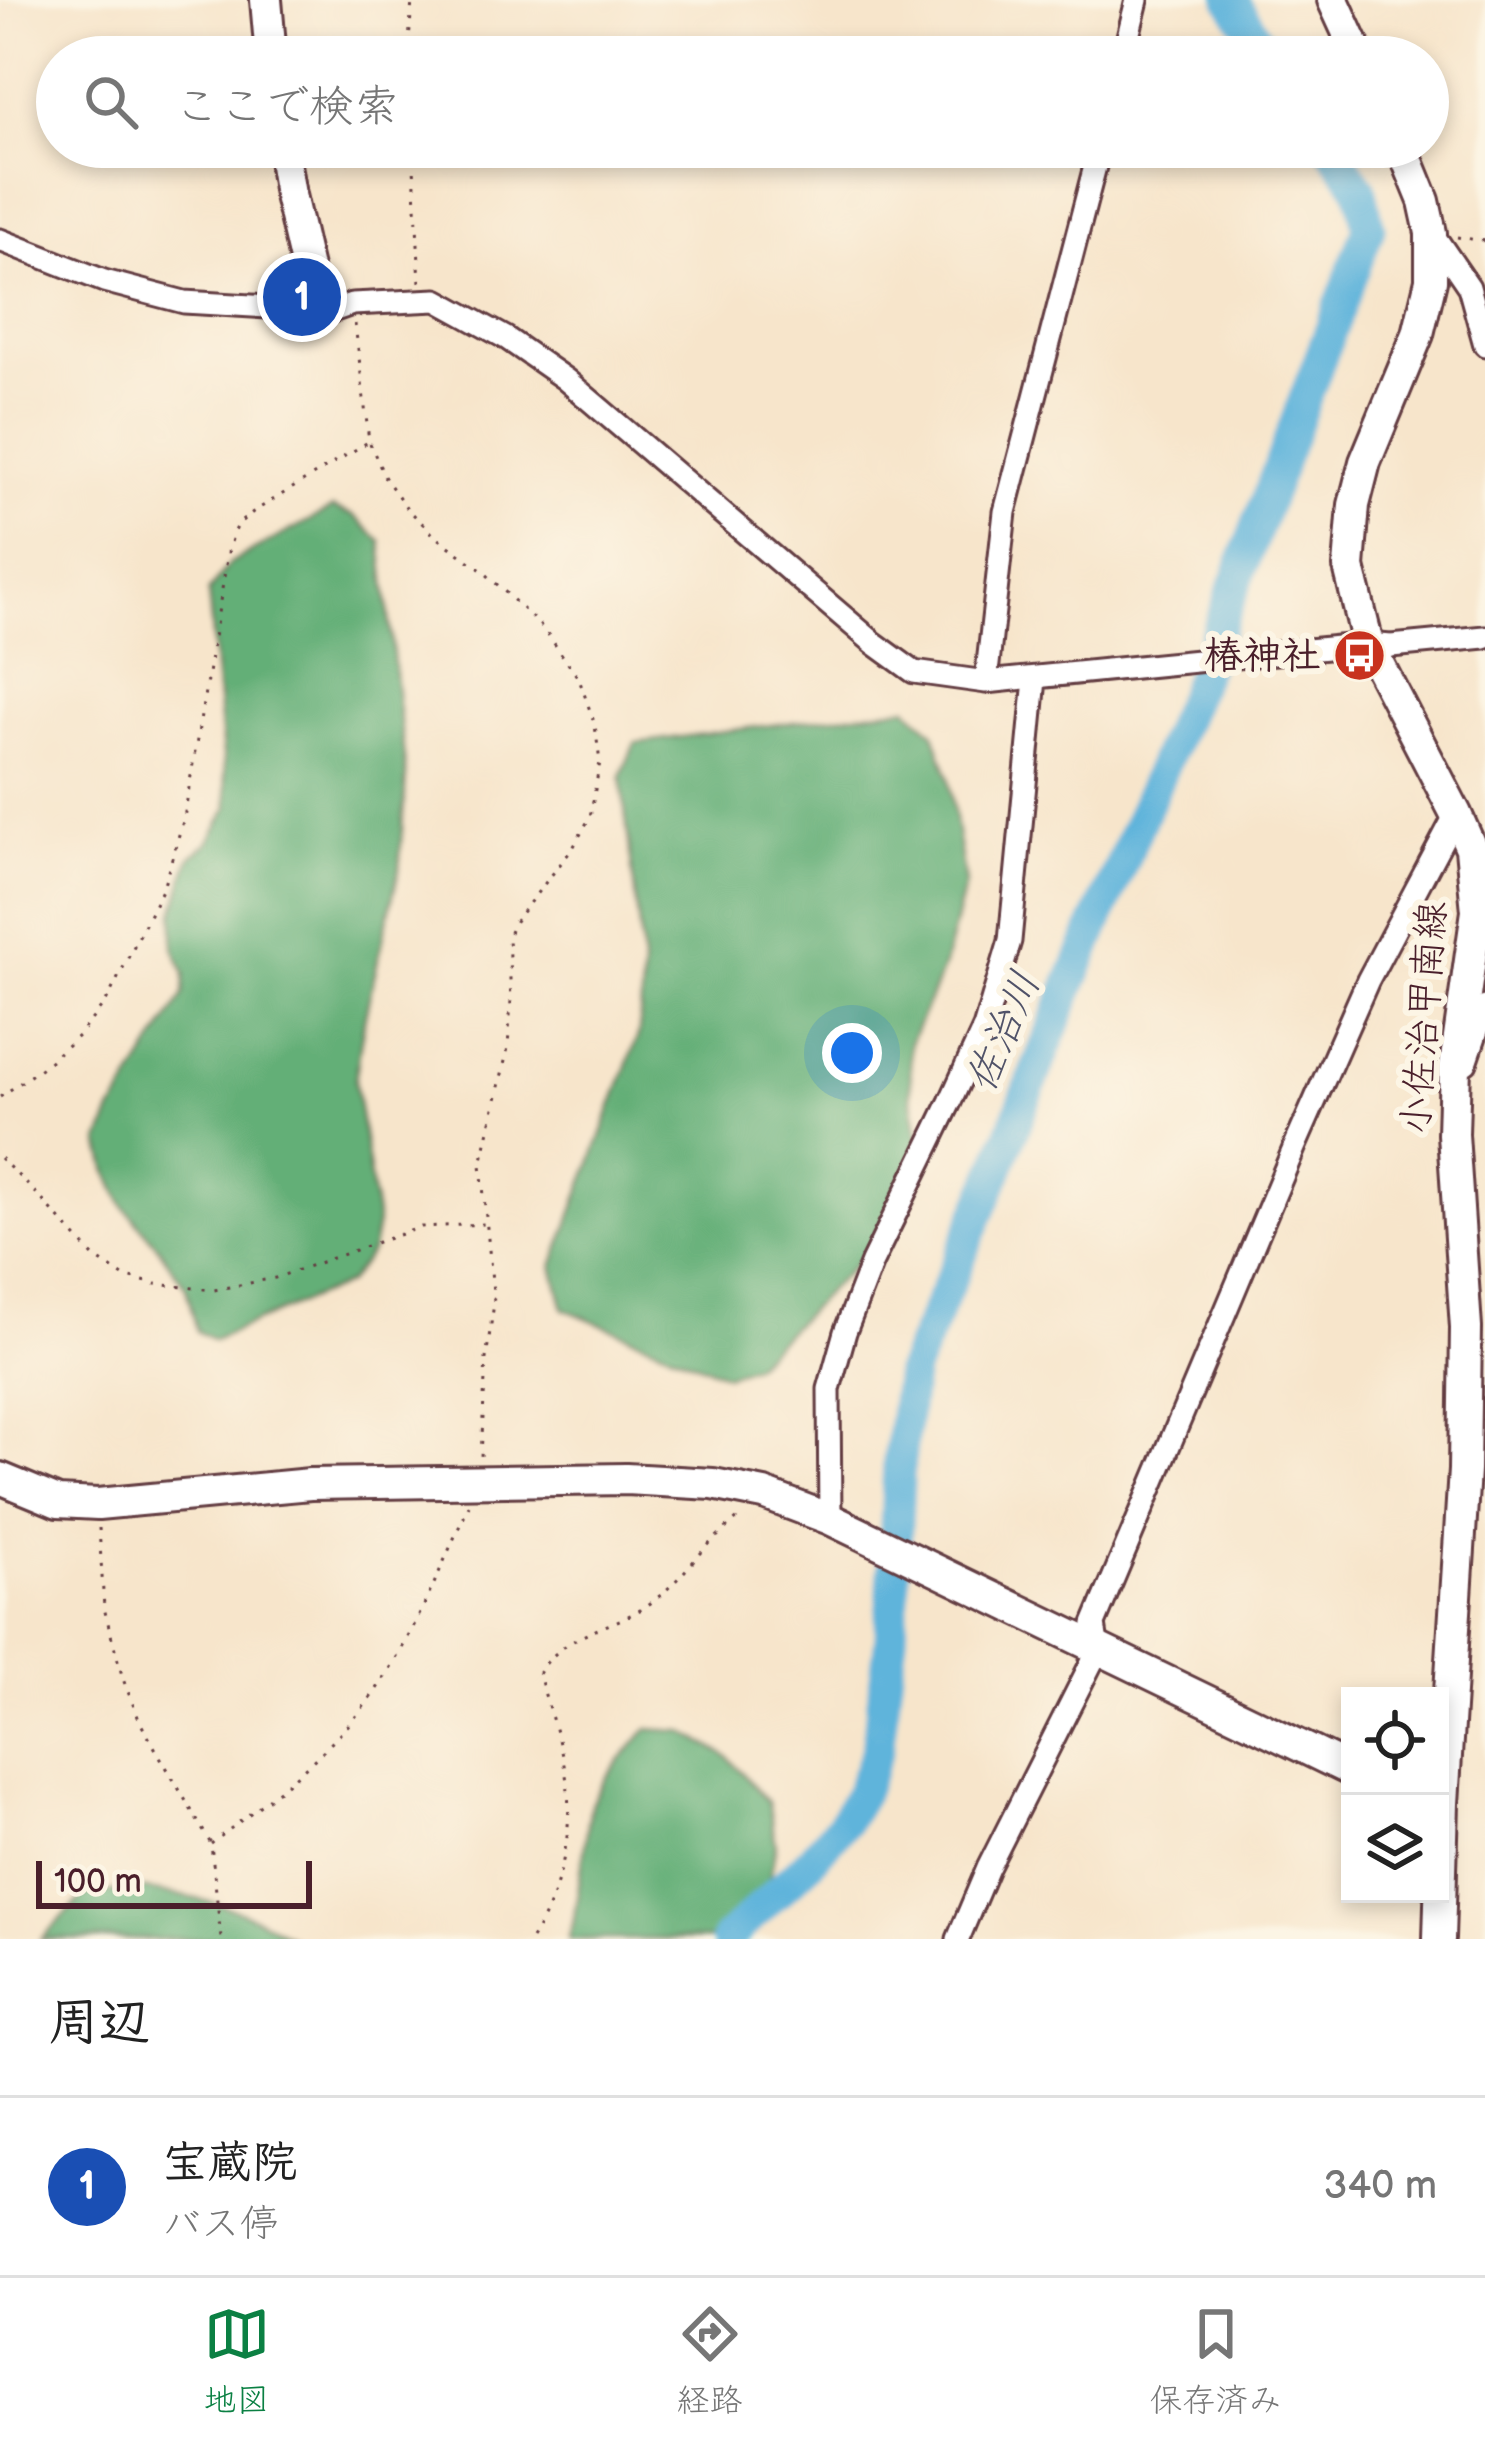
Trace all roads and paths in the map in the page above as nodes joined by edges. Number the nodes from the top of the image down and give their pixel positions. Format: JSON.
{"nodes":[{"id":1,"x":266,"y":0,"type":"edge"},
{"id":2,"x":412,"y":0,"type":"edge"},
{"id":3,"x":1138,"y":0,"type":"edge"},
{"id":4,"x":1333,"y":0,"type":"edge"},
{"id":5,"x":269,"y":36,"type":"edge"},
{"id":6,"x":409,"y":36,"type":"edge"},
{"id":7,"x":1129,"y":36,"type":"edge"},
{"id":8,"x":1350,"y":36,"type":"edge"},
{"id":9,"x":286,"y":168,"type":"edge"},
{"id":10,"x":414,"y":168,"type":"edge"},
{"id":11,"x":1095,"y":168,"type":"edge"},
{"id":12,"x":1411,"y":168,"type":"edge"},
{"id":13,"x":1431,"y":233,"type":"junction"},
{"id":14,"x":0,"y":240,"type":"edge"},
{"id":15,"x":421,"y":301,"type":"junction"},
{"id":16,"x":352,"y":304,"type":"junction"},
{"id":17,"x":318,"y":316,"type":"junction"},
{"id":18,"x":1485,"y":345,"type":"edge"},
{"id":19,"x":369,"y":441,"type":"junction"},
{"id":20,"x":1485,"y":637,"type":"edge"},
{"id":21,"x":1368,"y":644,"type":"junction"},
{"id":22,"x":1035,"y":679,"type":"junction"},
{"id":23,"x":986,"y":682,"type":"junction"},
{"id":24,"x":1456,"y":814,"type":"junction"},
{"id":25,"x":1479,"y":877,"type":"edge"},
{"id":26,"x":1485,"y":1007,"type":"edge"},
{"id":27,"x":1455,"y":1066,"type":"junction"},
{"id":28,"x":0,"y":1097,"type":"edge"},
{"id":29,"x":0,"y":1158,"type":"edge"},
{"id":30,"x":485,"y":1224,"type":"junction"},
{"id":31,"x":0,"y":1478,"type":"edge"},
{"id":32,"x":480,"y":1480,"type":"junction"},
{"id":33,"x":764,"y":1494,"type":"junction"},
{"id":34,"x":98,"y":1504,"type":"junction"},
{"id":35,"x":830,"y":1519,"type":"junction"},
{"id":36,"x":1098,"y":1650,"type":"junction"},
{"id":37,"x":1341,"y":1766,"type":"edge"},
{"id":38,"x":1443,"y":1795,"type":"edge"},
{"id":39,"x":211,"y":1844,"type":"junction"},
{"id":40,"x":1440,"y":1903,"type":"edge"},
{"id":41,"x":221,"y":1939,"type":"edge"},
{"id":42,"x":531,"y":1939,"type":"edge"},
{"id":43,"x":958,"y":1939,"type":"edge"},
{"id":44,"x":1439,"y":1939,"type":"edge"}],
"edges":[{"from":1,"to":5,"type":"main road"},
{"from":2,"to":6,"type":"path"},
{"from":3,"to":7,"type":"street"},
{"from":4,"to":8,"type":"main road"},
{"from":9,"to":17,"type":"main road"},
{"from":10,"to":15,"type":"path"},
{"from":11,"to":23,"type":"street"},
{"from":12,"to":13,"type":"main road","name":"小佐治甲南線"},
{"from":13,"to":18,"type":"street"},
{"from":13,"to":21,"type":"main road","name":"小佐治甲南線"},
{"from":14,"to":17,"type":"street"},
{"from":15,"to":16,"type":"street"},
{"from":15,"to":23,"type":"street"},
{"from":16,"to":17,"type":"street"},
{"from":16,"to":19,"type":"path"},
{"from":19,"to":28,"type":"path"},
{"from":19,"to":30,"type":"path"},
{"from":20,"to":21,"type":"street"},
{"from":21,"to":22,"type":"street"},
{"from":21,"to":24,"type":"main road","name":"小佐治甲南線"},
{"from":22,"to":23,"type":"street"},
{"from":22,"to":35,"type":"street"},
{"from":24,"to":25,"type":"main road","name":"小佐治甲南線"},
{"from":24,"to":36,"type":"street"},
{"from":25,"to":27,"type":"main road","name":"小佐治甲南線"},
{"from":26,"to":27,"type":"street"},
{"from":27,"to":38,"type":"main road","name":"小佐治甲南線"},
{"from":29,"to":30,"type":"path"},
{"from":30,"to":32,"type":"path"},
{"from":31,"to":34,"type":"main road"},
{"from":32,"to":33,"type":"main road"},
{"from":32,"to":34,"type":"main road"},
{"from":32,"to":39,"type":"path"},
{"from":33,"to":35,"type":"main road"},
{"from":33,"to":42,"type":"path"},
{"from":34,"to":39,"type":"path"},
{"from":35,"to":36,"type":"main road"},
{"from":36,"to":37,"type":"main road"},
{"from":36,"to":43,"type":"street"},
{"from":39,"to":41,"type":"path"},
{"from":40,"to":44,"type":"main road","name":"小佐治甲南線"}]}
